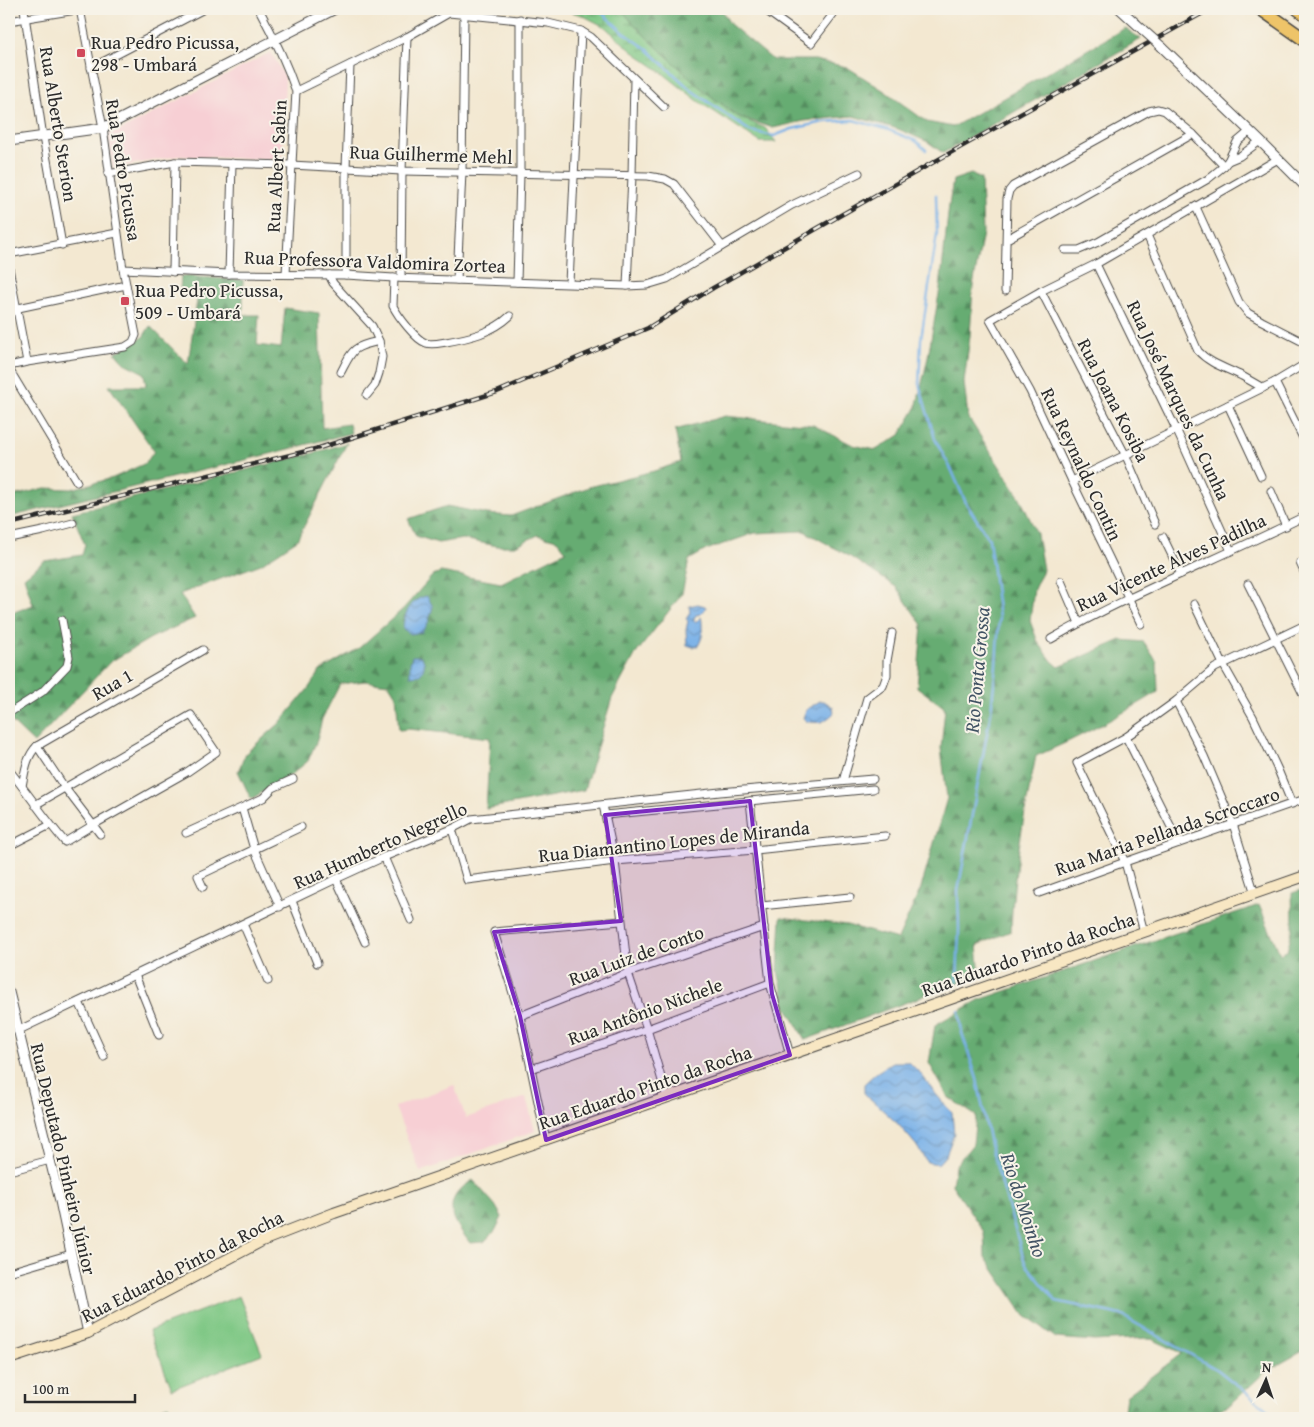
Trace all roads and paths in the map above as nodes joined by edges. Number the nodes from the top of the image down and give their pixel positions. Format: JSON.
{"nodes":[{"id":1,"x":24,"y":9,"type":"edge"},
{"id":2,"x":81,"y":9,"type":"edge"},
{"id":3,"x":204,"y":9,"type":"edge"},
{"id":4,"x":259,"y":9,"type":"edge"},
{"id":5,"x":335,"y":9,"type":"edge"},
{"id":6,"x":764,"y":9,"type":"edge"},
{"id":7,"x":836,"y":9,"type":"edge"},
{"id":8,"x":1120,"y":9,"type":"edge"},
{"id":9,"x":1298,"y":9,"type":"edge"},
{"id":10,"x":448,"y":11,"type":"edge"},
{"id":11,"x":1266,"y":12,"type":"edge"},
{"id":12,"x":464,"y":14,"type":"junction"},
{"id":13,"x":1305,"y":14,"type":"edge"},
{"id":14,"x":26,"y":18,"type":"junction"},
{"id":15,"x":520,"y":19,"type":"junction"},
{"id":16,"x":9,"y":21,"type":"edge"},
{"id":17,"x":581,"y":31,"type":"junction"},
{"id":18,"x":407,"y":38,"type":"junction"},
{"id":19,"x":276,"y":40,"type":"junction"},
{"id":20,"x":1305,"y":40,"type":"edge"},
{"id":21,"x":350,"y":65,"type":"junction"},
{"id":22,"x":91,"y":68,"type":"junction"},
{"id":23,"x":634,"y":79,"type":"junction"},
{"id":24,"x":296,"y":91,"type":"junction"},
{"id":25,"x":664,"y":107,"type":"dead end"},
{"id":26,"x":103,"y":128,"type":"junction"},
{"id":27,"x":1250,"y":131,"type":"junction"},
{"id":28,"x":1193,"y":134,"type":"junction"},
{"id":29,"x":43,"y":137,"type":"junction"},
{"id":30,"x":9,"y":141,"type":"edge"},
{"id":31,"x":1260,"y":141,"type":"junction"},
{"id":32,"x":1233,"y":148,"type":"junction"},
{"id":33,"x":1240,"y":156,"type":"junction"},
{"id":34,"x":1278,"y":159,"type":"junction"},
{"id":35,"x":175,"y":162,"type":"junction"},
{"id":36,"x":232,"y":163,"type":"junction"},
{"id":37,"x":1226,"y":163,"type":"junction"},
{"id":38,"x":291,"y":165,"type":"junction"},
{"id":39,"x":346,"y":168,"type":"junction"},
{"id":40,"x":402,"y":171,"type":"junction"},
{"id":41,"x":462,"y":172,"type":"junction"},
{"id":42,"x":108,"y":174,"type":"junction"},
{"id":43,"x":520,"y":174,"type":"junction"},
{"id":44,"x":858,"y":174,"type":"dead end"},
{"id":45,"x":574,"y":175,"type":"junction"},
{"id":46,"x":632,"y":176,"type":"junction"},
{"id":47,"x":1305,"y":186,"type":"edge"},
{"id":48,"x":1196,"y":207,"type":"junction"},
{"id":49,"x":117,"y":234,"type":"junction"},
{"id":50,"x":1147,"y":235,"type":"junction"},
{"id":51,"x":1007,"y":239,"type":"junction"},
{"id":52,"x":62,"y":245,"type":"junction"},
{"id":53,"x":722,"y":246,"type":"junction"},
{"id":54,"x":1065,"y":250,"type":"dead end"},
{"id":55,"x":9,"y":254,"type":"edge"},
{"id":56,"x":1096,"y":264,"type":"junction"},
{"id":57,"x":9,"y":268,"type":"edge"},
{"id":58,"x":123,"y":269,"type":"junction"},
{"id":59,"x":173,"y":272,"type":"junction"},
{"id":60,"x":229,"y":274,"type":"junction"},
{"id":61,"x":286,"y":274,"type":"junction"},
{"id":62,"x":330,"y":274,"type":"junction"},
{"id":63,"x":346,"y":275,"type":"junction"},
{"id":64,"x":397,"y":278,"type":"junction"},
{"id":65,"x":457,"y":280,"type":"junction"},
{"id":66,"x":517,"y":282,"type":"junction"},
{"id":67,"x":569,"y":283,"type":"junction"},
{"id":68,"x":126,"y":285,"type":"junction"},
{"id":69,"x":627,"y":286,"type":"junction"},
{"id":70,"x":1004,"y":291,"type":"dead end"},
{"id":71,"x":1042,"y":291,"type":"junction"},
{"id":72,"x":12,"y":309,"type":"edge"},
{"id":73,"x":510,"y":316,"type":"dead end"},
{"id":74,"x":379,"y":341,"type":"junction"},
{"id":75,"x":1305,"y":343,"type":"edge"},
{"id":76,"x":27,"y":362,"type":"junction"},
{"id":77,"x":1305,"y":364,"type":"edge"},
{"id":78,"x":9,"y":368,"type":"edge"},
{"id":79,"x":341,"y":372,"type":"dead end"},
{"id":80,"x":1275,"y":382,"type":"junction"},
{"id":81,"x":1263,"y":388,"type":"junction"},
{"id":82,"x":368,"y":395,"type":"dead end"},
{"id":83,"x":1228,"y":405,"type":"junction"},
{"id":84,"x":1177,"y":431,"type":"junction"},
{"id":85,"x":1305,"y":442,"type":"edge"},
{"id":86,"x":1126,"y":456,"type":"junction"},
{"id":87,"x":1261,"y":476,"type":"dead end"},
{"id":88,"x":1072,"y":481,"type":"junction"},
{"id":89,"x":77,"y":482,"type":"dead end"},
{"id":90,"x":1271,"y":491,"type":"dead end"},
{"id":91,"x":1305,"y":516,"type":"edge"},
{"id":92,"x":72,"y":523,"type":"dead end"},
{"id":93,"x":1155,"y":524,"type":"dead end"},
{"id":94,"x":1286,"y":526,"type":"junction"},
{"id":95,"x":1163,"y":537,"type":"dead end"},
{"id":96,"x":9,"y":538,"type":"edge"},
{"id":97,"x":1231,"y":551,"type":"junction"},
{"id":98,"x":1300,"y":563,"type":"dead end"},
{"id":99,"x":1181,"y":574,"type":"junction"},
{"id":100,"x":1305,"y":574,"type":"edge"},
{"id":101,"x":1061,"y":581,"type":"dead end"},
{"id":102,"x":1248,"y":584,"type":"dead end"},
{"id":103,"x":1129,"y":598,"type":"junction"},
{"id":104,"x":1194,"y":604,"type":"dead end"},
{"id":105,"x":62,"y":620,"type":"dead end"},
{"id":106,"x":1079,"y":623,"type":"junction"},
{"id":107,"x":1141,"y":624,"type":"dead end"},
{"id":108,"x":1305,"y":625,"type":"edge"},
{"id":109,"x":892,"y":633,"type":"dead end"},
{"id":110,"x":1051,"y":639,"type":"dead end"},
{"id":111,"x":1276,"y":639,"type":"junction"},
{"id":112,"x":203,"y":650,"type":"dead end"},
{"id":113,"x":1223,"y":664,"type":"junction"},
{"id":114,"x":1305,"y":698,"type":"edge"},
{"id":115,"x":1176,"y":701,"type":"junction"},
{"id":116,"x":9,"y":713,"type":"edge"},
{"id":117,"x":1126,"y":737,"type":"junction"},
{"id":118,"x":37,"y":746,"type":"junction"},
{"id":119,"x":9,"y":770,"type":"edge"},
{"id":120,"x":293,"y":779,"type":"dead end"},
{"id":121,"x":873,"y":779,"type":"dead end"},
{"id":122,"x":843,"y":781,"type":"junction"},
{"id":123,"x":22,"y":786,"type":"junction"},
{"id":124,"x":65,"y":788,"type":"junction"},
{"id":125,"x":872,"y":789,"type":"dead end"},
{"id":126,"x":1305,"y":799,"type":"edge"},
{"id":127,"x":750,"y":801,"type":"junction"},
{"id":128,"x":603,"y":804,"type":"junction"},
{"id":129,"x":1292,"y":804,"type":"junction"},
{"id":130,"x":36,"y":805,"type":"junction"},
{"id":131,"x":242,"y":808,"type":"junction"},
{"id":132,"x":605,"y":815,"type":"junction"},
{"id":133,"x":1233,"y":824,"type":"junction"},
{"id":134,"x":50,"y":825,"type":"junction"},
{"id":135,"x":93,"y":825,"type":"junction"},
{"id":136,"x":301,"y":827,"type":"dead end"},
{"id":137,"x":452,"y":829,"type":"junction"},
{"id":138,"x":186,"y":833,"type":"dead end"},
{"id":139,"x":100,"y":834,"type":"dead end"},
{"id":140,"x":885,"y":836,"type":"dead end"},
{"id":141,"x":1179,"y":843,"type":"junction"},
{"id":142,"x":9,"y":846,"type":"edge"},
{"id":143,"x":254,"y":849,"type":"junction"},
{"id":144,"x":755,"y":850,"type":"junction"},
{"id":145,"x":384,"y":857,"type":"junction"},
{"id":146,"x":615,"y":861,"type":"junction"},
{"id":147,"x":1125,"y":862,"type":"junction"},
{"id":148,"x":1305,"y":876,"type":"edge"},
{"id":149,"x":336,"y":879,"type":"junction"},
{"id":150,"x":203,"y":887,"type":"dead end"},
{"id":151,"x":1039,"y":893,"type":"dead end"},
{"id":152,"x":1255,"y":894,"type":"junction"},
{"id":153,"x":850,"y":897,"type":"dead end"},
{"id":154,"x":292,"y":901,"type":"junction"},
{"id":155,"x":761,"y":906,"type":"junction"},
{"id":156,"x":280,"y":907,"type":"junction"},
{"id":157,"x":411,"y":920,"type":"dead end"},
{"id":158,"x":621,"y":921,"type":"junction"},
{"id":159,"x":243,"y":924,"type":"junction"},
{"id":160,"x":764,"y":927,"type":"junction"},
{"id":161,"x":1144,"y":932,"type":"junction"},
{"id":162,"x":365,"y":942,"type":"dead end"},
{"id":163,"x":317,"y":963,"type":"dead end"},
{"id":164,"x":628,"y":973,"type":"junction"},
{"id":165,"x":135,"y":976,"type":"junction"},
{"id":166,"x":268,"y":982,"type":"dead end"},
{"id":167,"x":770,"y":983,"type":"junction"},
{"id":168,"x":9,"y":992,"type":"edge"},
{"id":169,"x":78,"y":1002,"type":"junction"},
{"id":170,"x":520,"y":1016,"type":"junction"},
{"id":171,"x":647,"y":1029,"type":"junction"},
{"id":172,"x":17,"y":1031,"type":"junction"},
{"id":173,"x":160,"y":1035,"type":"dead end"},
{"id":174,"x":790,"y":1055,"type":"junction"},
{"id":175,"x":104,"y":1057,"type":"dead end"},
{"id":176,"x":531,"y":1069,"type":"junction"},
{"id":177,"x":667,"y":1098,"type":"junction"},
{"id":178,"x":546,"y":1140,"type":"junction"},
{"id":179,"x":50,"y":1160,"type":"junction"},
{"id":180,"x":9,"y":1171,"type":"edge"},
{"id":181,"x":71,"y":1254,"type":"junction"},
{"id":182,"x":9,"y":1272,"type":"edge"},
{"id":183,"x":88,"y":1333,"type":"junction"},
{"id":184,"x":9,"y":1359,"type":"edge"}],
"edges":[{"from":1,"to":14,"type":"street","name":"Rua Alberto Sterion"},
{"from":2,"to":14,"type":"street"},
{"from":2,"to":22,"type":"street","name":"Rua Pedro Picussa"},
{"from":3,"to":22,"type":"street"},
{"from":4,"to":19,"type":"street","name":"Rua Albert Sabin"},
{"from":5,"to":19,"type":"street"},
{"from":6,"to":7,"type":"street"},
{"from":8,"to":27,"type":"street","bridge":true},
{"from":9,"to":13,"type":"highway"},
{"from":10,"to":12,"type":"street"},
{"from":10,"to":18,"type":"street"},
{"from":11,"to":20,"type":"highway"},
{"from":12,"to":15,"type":"street"},
{"from":12,"to":41,"type":"street"},
{"from":14,"to":16,"type":"street"},
{"from":14,"to":29,"type":"street","name":"Rua Alberto Sterion"},
{"from":15,"to":17,"type":"street"},
{"from":15,"to":43,"type":"street"},
{"from":17,"to":23,"type":"street"},
{"from":17,"to":45,"type":"street"},
{"from":18,"to":21,"type":"street"},
{"from":18,"to":40,"type":"street"},
{"from":19,"to":24,"type":"street","name":"Rua Albert Sabin"},
{"from":19,"to":26,"type":"street"},
{"from":21,"to":24,"type":"street"},
{"from":21,"to":39,"type":"street"},
{"from":22,"to":26,"type":"street","name":"Rua Pedro Picussa"},
{"from":23,"to":25,"type":"street"},
{"from":23,"to":46,"type":"street"},
{"from":24,"to":38,"type":"street","name":"Rua Albert Sabin"},
{"from":26,"to":29,"type":"street"},
{"from":26,"to":42,"type":"street","name":"Rua Pedro Picussa"},
{"from":27,"to":31,"type":"street"},
{"from":27,"to":32,"type":"street"},
{"from":28,"to":37,"type":"street"},
{"from":28,"to":51,"type":"street"},
{"from":28,"to":51,"type":"street"},
{"from":29,"to":30,"type":"street"},
{"from":29,"to":52,"type":"street","name":"Rua Alberto Sterion"},
{"from":31,"to":33,"type":"street"},
{"from":31,"to":34,"type":"street"},
{"from":32,"to":33,"type":"street"},
{"from":32,"to":37,"type":"street"},
{"from":33,"to":37,"type":"street"},
{"from":34,"to":47,"type":"street"},
{"from":34,"to":48,"type":"street"},
{"from":35,"to":36,"type":"street","name":"Rua Guilherme Mehl"},
{"from":35,"to":42,"type":"street","name":"Rua Guilherme Mehl"},
{"from":35,"to":59,"type":"street"},
{"from":36,"to":38,"type":"street","name":"Rua Guilherme Mehl"},
{"from":36,"to":60,"type":"street"},
{"from":37,"to":54,"type":"street"},
{"from":38,"to":39,"type":"street","name":"Rua Guilherme Mehl"},
{"from":38,"to":61,"type":"street","name":"Rua Albert Sabin"},
{"from":39,"to":40,"type":"street","name":"Rua Guilherme Mehl"},
{"from":39,"to":63,"type":"street"},
{"from":40,"to":41,"type":"street","name":"Rua Guilherme Mehl"},
{"from":40,"to":64,"type":"street"},
{"from":41,"to":43,"type":"street","name":"Rua Guilherme Mehl"},
{"from":41,"to":65,"type":"street"},
{"from":42,"to":49,"type":"street","name":"Rua Pedro Picussa"},
{"from":43,"to":45,"type":"street","name":"Rua Guilherme Mehl"},
{"from":43,"to":66,"type":"street"},
{"from":44,"to":53,"type":"street","name":"Rua Professora Valdomira Zortea"},
{"from":45,"to":46,"type":"street","name":"Rua Guilherme Mehl"},
{"from":45,"to":67,"type":"street"},
{"from":46,"to":53,"type":"street","name":"Rua Guilherme Mehl"},
{"from":46,"to":69,"type":"street"},
{"from":48,"to":50,"type":"street"},
{"from":48,"to":75,"type":"street"},
{"from":49,"to":52,"type":"street"},
{"from":49,"to":58,"type":"street","name":"Rua Pedro Picussa"},
{"from":50,"to":56,"type":"street"},
{"from":50,"to":81,"type":"street"},
{"from":51,"to":70,"type":"street"},
{"from":52,"to":55,"type":"street"},
{"from":53,"to":69,"type":"street","name":"Rua Professora Valdomira Zortea"},
{"from":56,"to":71,"type":"street"},
{"from":56,"to":84,"type":"street","name":"Rua José Marques da Cunha"},
{"from":57,"to":72,"type":"street"},
{"from":58,"to":59,"type":"street","name":"Rua Professora Valdomira Zortea"},
{"from":58,"to":68,"type":"street","name":"Rua Pedro Picussa"},
{"from":59,"to":60,"type":"street","name":"Rua Professora Valdomira Zortea"},
{"from":60,"to":61,"type":"street","name":"Rua Professora Valdomira Zortea"},
{"from":61,"to":62,"type":"street","name":"Rua Professora Valdomira Zortea"},
{"from":62,"to":63,"type":"street","name":"Rua Professora Valdomira Zortea"},
{"from":62,"to":74,"type":"street"},
{"from":63,"to":64,"type":"street","name":"Rua Professora Valdomira Zortea"},
{"from":64,"to":65,"type":"street","name":"Rua Professora Valdomira Zortea"},
{"from":64,"to":73,"type":"street"},
{"from":65,"to":66,"type":"street","name":"Rua Professora Valdomira Zortea"},
{"from":66,"to":67,"type":"street","name":"Rua Professora Valdomira Zortea"},
{"from":67,"to":69,"type":"street","name":"Rua Professora Valdomira Zortea"},
{"from":68,"to":72,"type":"street"},
{"from":68,"to":76,"type":"street","name":"Rua Pedro Picussa"},
{"from":71,"to":86,"type":"street","name":"Rua Joana Kosiba"},
{"from":71,"to":88,"type":"street","name":"Rua Reynaldo Contin"},
{"from":72,"to":76,"type":"street"},
{"from":74,"to":79,"type":"street"},
{"from":74,"to":82,"type":"street"},
{"from":76,"to":78,"type":"street"},
{"from":77,"to":80,"type":"street"},
{"from":78,"to":89,"type":"street"},
{"from":80,"to":81,"type":"street"},
{"from":80,"to":85,"type":"street"},
{"from":81,"to":83,"type":"street"},
{"from":83,"to":84,"type":"street"},
{"from":83,"to":87,"type":"street"},
{"from":84,"to":86,"type":"street"},
{"from":84,"to":97,"type":"street","name":"Rua José Marques da Cunha"},
{"from":86,"to":88,"type":"street"},
{"from":86,"to":93,"type":"street","name":"Rua Joana Kosiba"},
{"from":88,"to":103,"type":"street","name":"Rua Reynaldo Contin"},
{"from":90,"to":94,"type":"street"},
{"from":91,"to":94,"type":"street","name":"Rua Vicente Alves Padilha"},
{"from":92,"to":96,"type":"street"},
{"from":94,"to":97,"type":"street","name":"Rua Vicente Alves Padilha"},
{"from":95,"to":99,"type":"street"},
{"from":97,"to":99,"type":"street","name":"Rua Vicente Alves Padilha"},
{"from":98,"to":100,"type":"street"},
{"from":99,"to":103,"type":"street","name":"Rua Vicente Alves Padilha"},
{"from":101,"to":106,"type":"street"},
{"from":102,"to":111,"type":"street"},
{"from":103,"to":106,"type":"street","name":"Rua Vicente Alves Padilha"},
{"from":103,"to":107,"type":"street","name":"Rua Reynaldo Contin"},
{"from":104,"to":113,"type":"street"},
{"from":105,"to":116,"type":"street"},
{"from":106,"to":110,"type":"street","name":"Rua Vicente Alves Padilha"},
{"from":108,"to":111,"type":"street"},
{"from":109,"to":122,"type":"street"},
{"from":111,"to":113,"type":"street"},
{"from":111,"to":114,"type":"street"},
{"from":112,"to":118,"type":"street","name":"Rua 1"},
{"from":113,"to":115,"type":"street"},
{"from":113,"to":129,"type":"street"},
{"from":115,"to":117,"type":"street"},
{"from":115,"to":133,"type":"street"},
{"from":117,"to":141,"type":"street"},
{"from":117,"to":147,"type":"street"},
{"from":118,"to":123,"type":"street"},
{"from":118,"to":124,"type":"street"},
{"from":119,"to":123,"type":"street"},
{"from":120,"to":131,"type":"street"},
{"from":121,"to":122,"type":"street","name":"Rua Humberto Negrello"},
{"from":122,"to":128,"type":"street","name":"Rua Humberto Negrello"},
{"from":123,"to":130,"type":"street"},
{"from":124,"to":130,"type":"street"},
{"from":124,"to":135,"type":"street"},
{"from":124,"to":135,"type":"street"},
{"from":125,"to":127,"type":"street"},
{"from":126,"to":129,"type":"street","name":"Rua Maria Pellanda Scroccaro"},
{"from":127,"to":132,"type":"street"},
{"from":127,"to":144,"type":"street"},
{"from":128,"to":132,"type":"street"},
{"from":128,"to":137,"type":"street","name":"Rua Humberto Negrello"},
{"from":129,"to":133,"type":"street","name":"Rua Maria Pellanda Scroccaro"},
{"from":130,"to":134,"type":"street"},
{"from":131,"to":138,"type":"street"},
{"from":131,"to":143,"type":"street"},
{"from":132,"to":146,"type":"street"},
{"from":133,"to":141,"type":"street","name":"Rua Maria Pellanda Scroccaro"},
{"from":133,"to":152,"type":"street"},
{"from":134,"to":135,"type":"street"},
{"from":134,"to":142,"type":"street"},
{"from":135,"to":139,"type":"street"},
{"from":136,"to":143,"type":"street"},
{"from":137,"to":145,"type":"street","name":"Rua Humberto Negrello"},
{"from":137,"to":146,"type":"street","name":"Rua Diamantino Lopes de Miranda"},
{"from":140,"to":144,"type":"street","name":"Rua Diamantino Lopes de Miranda"},
{"from":141,"to":147,"type":"street","name":"Rua Maria Pellanda Scroccaro"},
{"from":143,"to":150,"type":"street"},
{"from":143,"to":156,"type":"street"},
{"from":144,"to":146,"type":"street","name":"Rua Diamantino Lopes de Miranda"},
{"from":144,"to":155,"type":"street"},
{"from":145,"to":149,"type":"street","name":"Rua Humberto Negrello"},
{"from":145,"to":157,"type":"street"},
{"from":146,"to":158,"type":"street"},
{"from":147,"to":151,"type":"street","name":"Rua Maria Pellanda Scroccaro"},
{"from":147,"to":161,"type":"street"},
{"from":148,"to":152,"type":"main road","name":"Rua Eduardo Pinto da Rocha"},
{"from":149,"to":154,"type":"street","name":"Rua Humberto Negrello"},
{"from":149,"to":162,"type":"street"},
{"from":152,"to":161,"type":"main road","name":"Rua Eduardo Pinto da Rocha"},
{"from":153,"to":155,"type":"street"},
{"from":154,"to":156,"type":"street","name":"Rua Humberto Negrello"},
{"from":154,"to":163,"type":"street"},
{"from":155,"to":160,"type":"street"},
{"from":156,"to":159,"type":"street","name":"Rua Humberto Negrello"},
{"from":158,"to":164,"type":"street"},
{"from":158,"to":170,"type":"street"},
{"from":159,"to":165,"type":"street","name":"Rua Humberto Negrello"},
{"from":159,"to":166,"type":"street"},
{"from":160,"to":164,"type":"street","name":"Rua Luiz de Conto"},
{"from":160,"to":167,"type":"street"},
{"from":161,"to":174,"type":"main road","name":"Rua Eduardo Pinto da Rocha"},
{"from":164,"to":170,"type":"street","name":"Rua Luiz de Conto"},
{"from":164,"to":171,"type":"street"},
{"from":165,"to":169,"type":"street","name":"Rua Humberto Negrello"},
{"from":165,"to":173,"type":"street"},
{"from":167,"to":171,"type":"street","name":"Rua Antônio Nichele"},
{"from":167,"to":174,"type":"street"},
{"from":168,"to":172,"type":"street","name":"Rua Deputado Pinheiro Júnior"},
{"from":169,"to":172,"type":"street","name":"Rua Humberto Negrello"},
{"from":169,"to":175,"type":"street"},
{"from":170,"to":176,"type":"street"},
{"from":171,"to":176,"type":"street","name":"Rua Antônio Nichele"},
{"from":171,"to":177,"type":"street"},
{"from":172,"to":179,"type":"street","name":"Rua Deputado Pinheiro Júnior"},
{"from":174,"to":177,"type":"main road","name":"Rua Eduardo Pinto da Rocha"},
{"from":176,"to":178,"type":"street"},
{"from":177,"to":178,"type":"main road","name":"Rua Eduardo Pinto da Rocha"},
{"from":178,"to":183,"type":"main road","name":"Rua Eduardo Pinto da Rocha"},
{"from":179,"to":180,"type":"street"},
{"from":179,"to":181,"type":"street","name":"Rua Deputado Pinheiro Júnior"},
{"from":181,"to":182,"type":"street"},
{"from":181,"to":183,"type":"street","name":"Rua Deputado Pinheiro Júnior"},
{"from":183,"to":184,"type":"main road","name":"Rua Eduardo Pinto da Rocha"}]}
